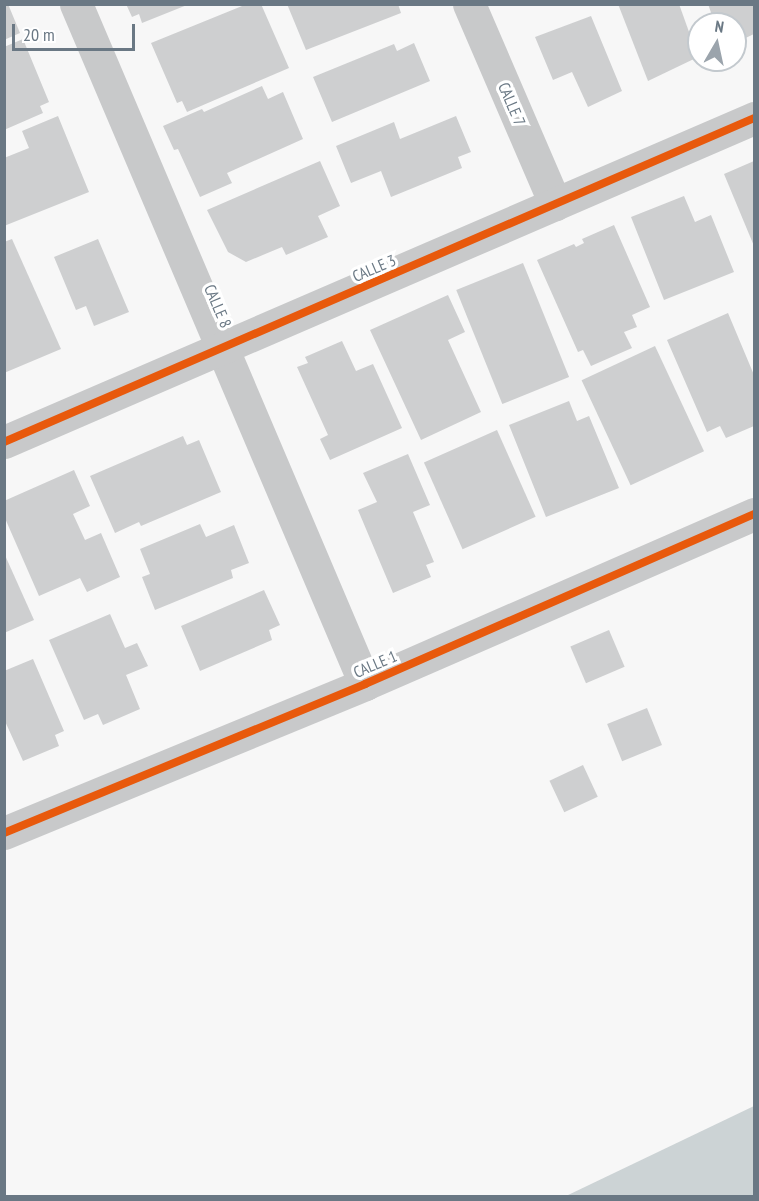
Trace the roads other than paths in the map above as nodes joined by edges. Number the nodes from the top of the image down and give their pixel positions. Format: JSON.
{"nodes":[{"id":1,"x":76,"y":4,"type":"edge"},
{"id":2,"x":469,"y":4,"type":"edge"},
{"id":3,"x":754,"y":118,"type":"edge"},
{"id":4,"x":555,"y":204,"type":"junction"},
{"id":5,"x":222,"y":349,"type":"junction"},
{"id":6,"x":4,"y":442,"type":"edge"},
{"id":7,"x":754,"y":514,"type":"edge"},
{"id":8,"x":365,"y":684,"type":"junction"},
{"id":9,"x":4,"y":833,"type":"edge"}],
"edges":[{"from":1,"to":5,"type":"street","name":"CALLE 8"},
{"from":2,"to":4,"type":"street","name":"CALLE 7"},
{"from":3,"to":4,"type":"street","name":"CALLE 3"},
{"from":4,"to":5,"type":"street","name":"CALLE 3"},
{"from":5,"to":6,"type":"street","name":"CALLE 3"},
{"from":5,"to":8,"type":"street","name":"CALLE 8"},
{"from":7,"to":8,"type":"street","name":"CALLE 1"},
{"from":8,"to":9,"type":"street","name":"CALLE 1"}]}
